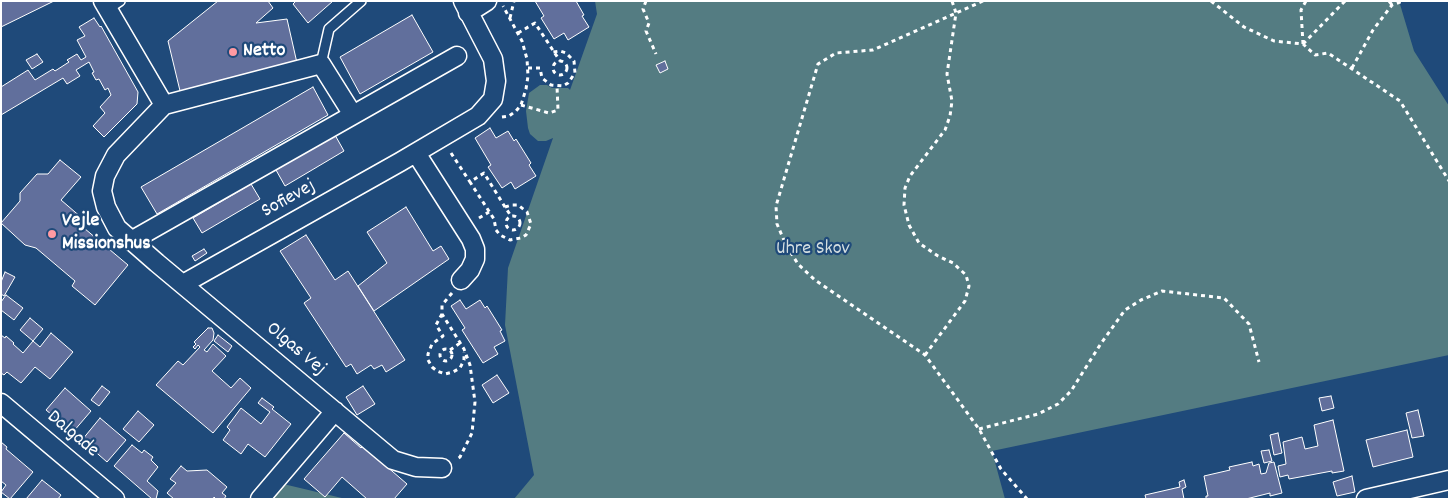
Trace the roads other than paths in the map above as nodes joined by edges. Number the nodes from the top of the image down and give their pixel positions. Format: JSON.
{"nodes":[{"id":1,"x":361,"y":1,"type":"edge"},
{"id":2,"x":487,"y":1,"type":"edge"},
{"id":3,"x":110,"y":4,"type":"edge"},
{"id":4,"x":466,"y":7,"type":"edge"},
{"id":5,"x":457,"y":56,"type":"dead end"},
{"id":6,"x":321,"y":64,"type":"junction"},
{"id":7,"x":164,"y":105,"type":"junction"},
{"id":8,"x":352,"y":115,"type":"junction"},
{"id":9,"x":416,"y":153,"type":"junction"},
{"id":10,"x":131,"y":240,"type":"junction"},
{"id":11,"x":461,"y":280,"type":"road end"},
{"id":12,"x":182,"y":284,"type":"junction"},
{"id":13,"x":1,"y":403,"type":"edge"},
{"id":14,"x":335,"y":411,"type":"junction"},
{"id":15,"x":442,"y":468,"type":"road end"},
{"id":16,"x":1449,"y":480,"type":"edge"},
{"id":17,"x":115,"y":499,"type":"edge"},
{"id":18,"x":260,"y":499,"type":"edge"},
{"id":19,"x":1366,"y":499,"type":"edge"}],
"edges":[{"from":1,"to":6,"type":"lane"},
{"from":2,"to":4,"type":"street","name":"Sofievej"},
{"from":3,"to":7,"type":"street"},
{"from":4,"to":9,"type":"street","name":"Sofievej"},
{"from":5,"to":8,"type":"street"},
{"from":6,"to":7,"type":"street"},
{"from":6,"to":8,"type":"street"},
{"from":7,"to":10,"type":"street","name":"Olgas Vej"},
{"from":8,"to":10,"type":"street"},
{"from":9,"to":11,"type":"street"},
{"from":9,"to":12,"type":"street","name":"Sofievej"},
{"from":10,"to":12,"type":"street","name":"Olgas Vej"},
{"from":12,"to":14,"type":"street","name":"Olgas Vej"},
{"from":13,"to":17,"type":"street","name":"Dalgade"},
{"from":14,"to":15,"type":"street","name":"Olgas Vej"},
{"from":14,"to":18,"type":"street"},
{"from":16,"to":19,"type":"street"}]}
